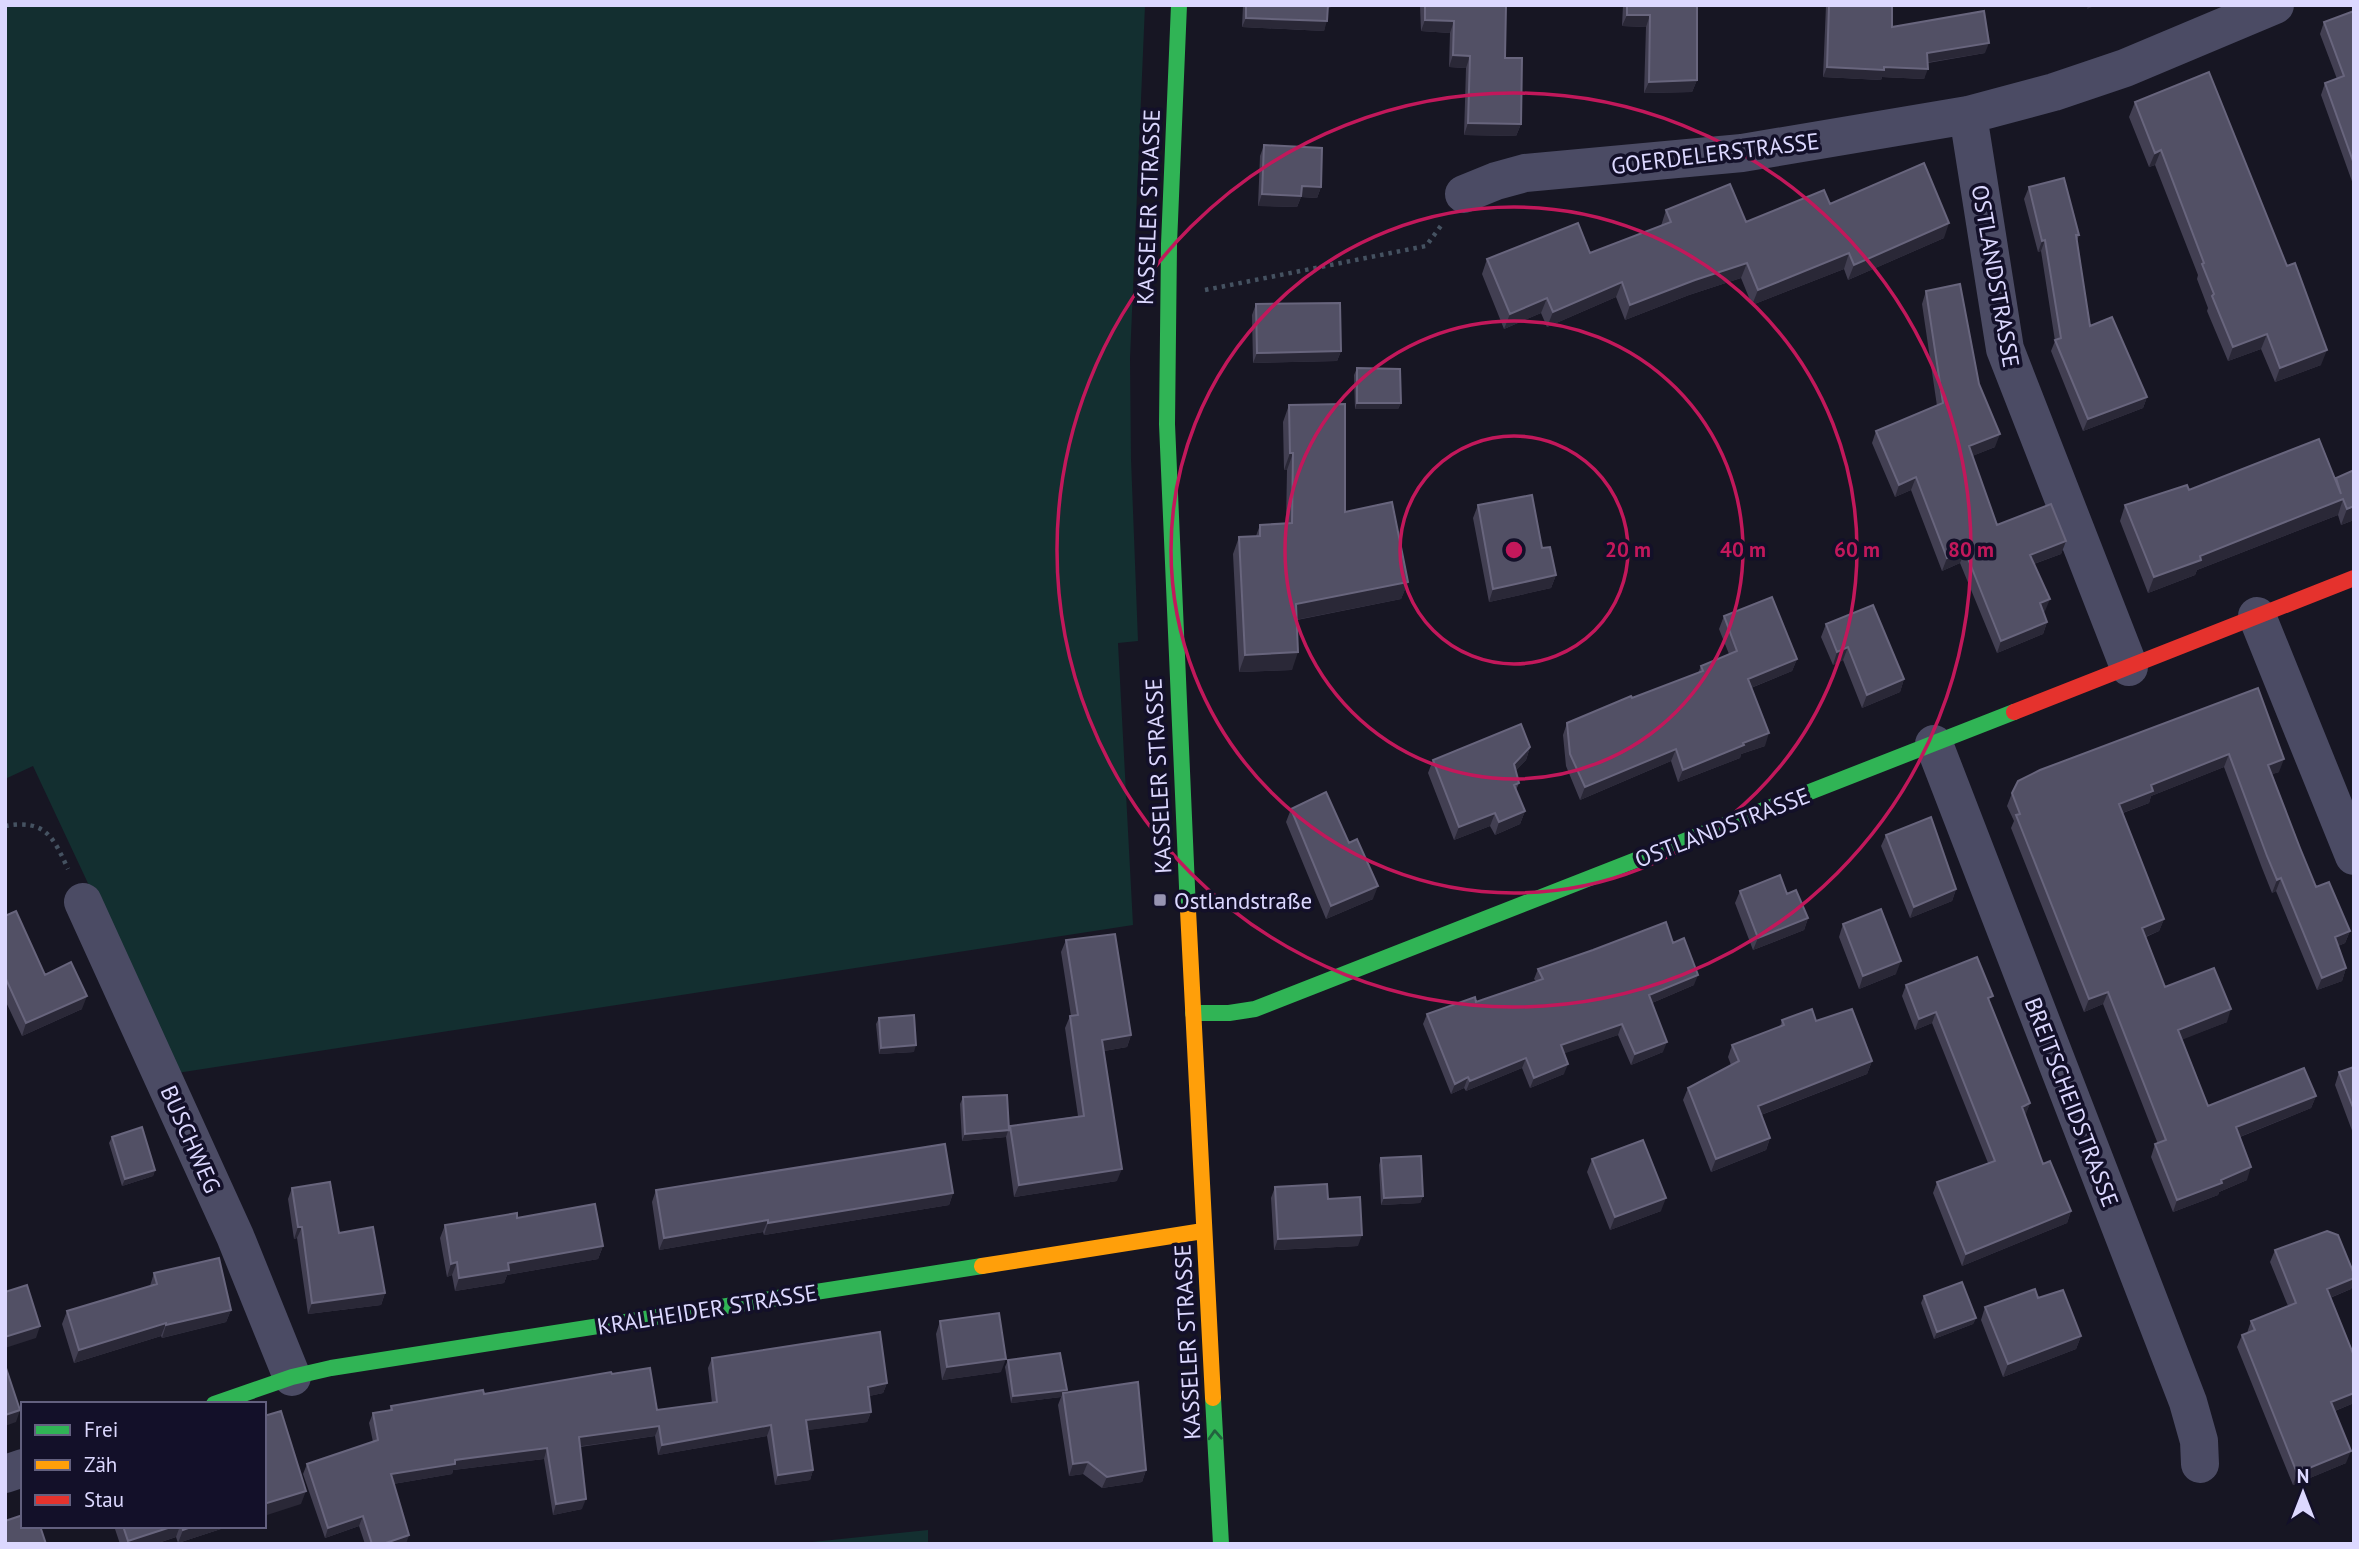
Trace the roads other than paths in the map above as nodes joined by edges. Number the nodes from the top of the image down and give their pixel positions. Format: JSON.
{"nodes":[{"id":1,"x":1179,"y":5,"type":"edge"},
{"id":2,"x":2275,"y":5,"type":"edge"},
{"id":3,"x":1968,"y":115,"type":"junction"},
{"id":4,"x":1464,"y":194,"type":"road end"},
{"id":5,"x":2354,"y":578,"type":"edge"},
{"id":6,"x":2258,"y":617,"type":"junction"},
{"id":7,"x":2129,"y":667,"type":"junction"},
{"id":8,"x":1934,"y":744,"type":"junction"},
{"id":9,"x":2354,"y":856,"type":"edge"},
{"id":10,"x":83,"y":902,"type":"road end"},
{"id":11,"x":1193,"y":1013,"type":"junction"},
{"id":12,"x":1203,"y":1231,"type":"junction"},
{"id":13,"x":292,"y":1377,"type":"junction"},
{"id":14,"x":220,"y":1402,"type":"edge"},
{"id":15,"x":2200,"y":1464,"type":"dead end"},
{"id":16,"x":1222,"y":1544,"type":"edge"}],
"edges":[{"from":1,"to":11,"type":"street","name":"KASSELER STRASSE"},
{"from":2,"to":3,"type":"street","name":"GOERDELERSTRASSE"},
{"from":3,"to":4,"type":"street","name":"GOERDELERSTRASSE"},
{"from":3,"to":7,"type":"street","name":"OSTLANDSTRASSE"},
{"from":5,"to":6,"type":"street","name":"OSTLANDSTRASSE"},
{"from":6,"to":7,"type":"street","name":"OSTLANDSTRASSE"},
{"from":6,"to":9,"type":"street"},
{"from":7,"to":8,"type":"street","name":"OSTLANDSTRASSE"},
{"from":8,"to":11,"type":"street","name":"OSTLANDSTRASSE"},
{"from":8,"to":15,"type":"street","name":"BREITSCHEIDSTRASSE"},
{"from":10,"to":13,"type":"street","name":"BUSCHWEG"},
{"from":11,"to":12,"type":"street","name":"KASSELER STRASSE"},
{"from":12,"to":13,"type":"street","name":"KRALHEIDER STRASSE"},
{"from":16,"to":12,"type":"street","name":"KASSELER STRASSE","one_way":true},
{"from":13,"to":14,"type":"street","name":"KRALHEIDER STRASSE"}]}
